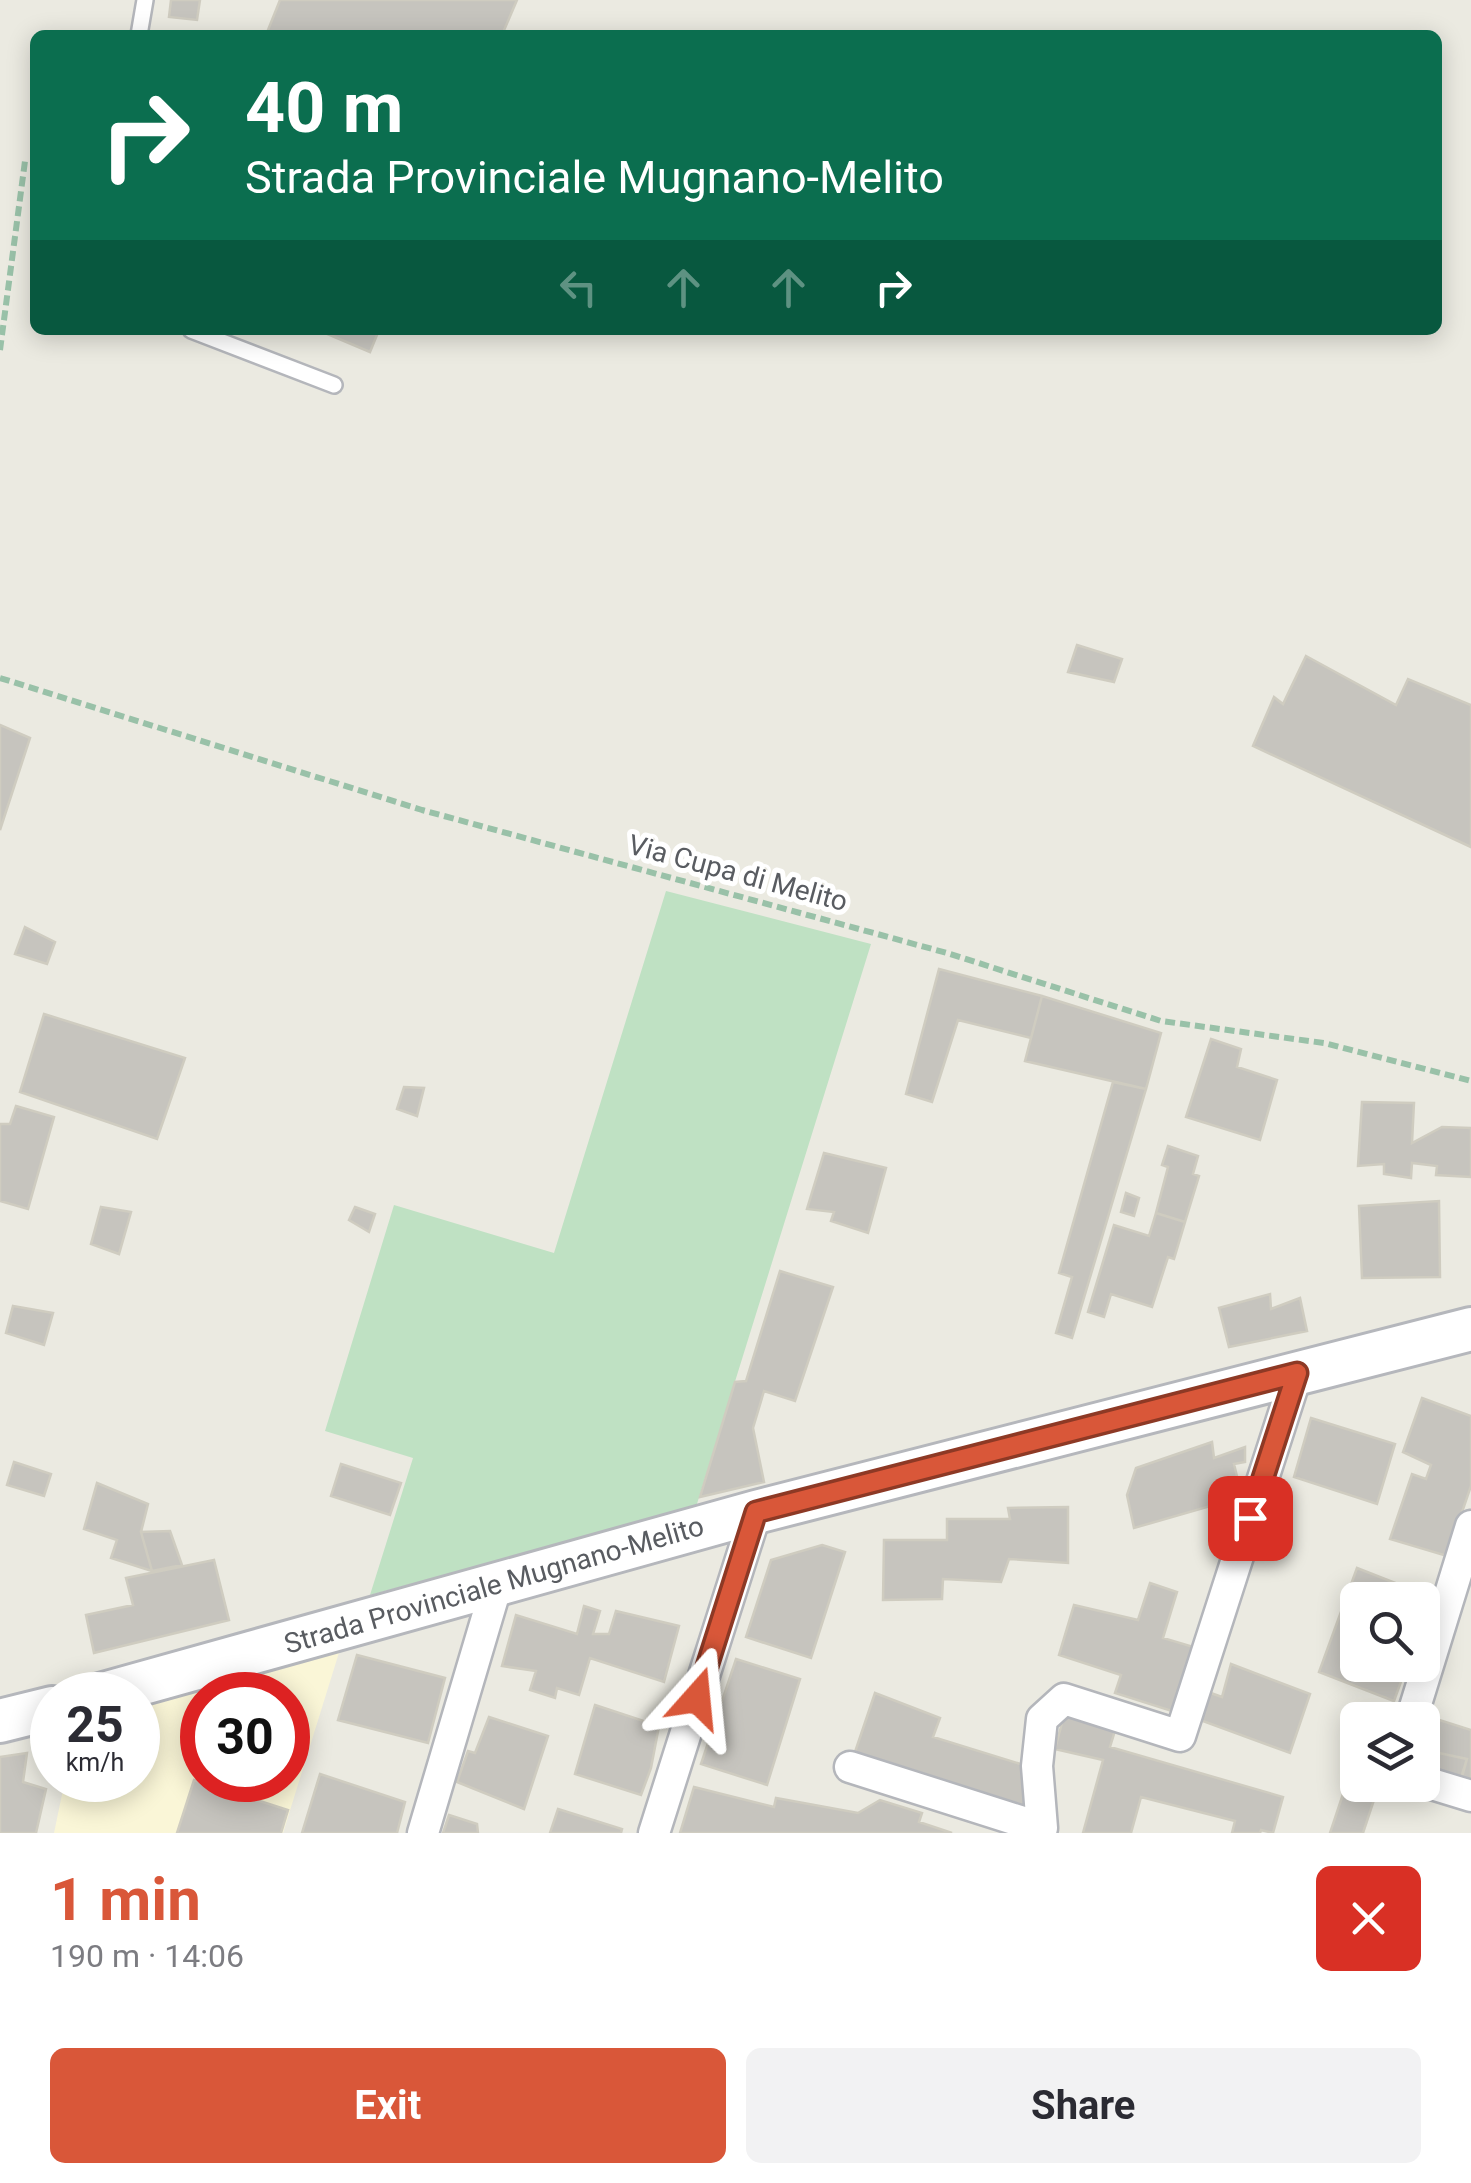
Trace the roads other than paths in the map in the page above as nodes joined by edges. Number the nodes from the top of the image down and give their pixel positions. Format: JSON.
{"nodes":[{"id":1,"x":145,"y":0,"type":"edge"},
{"id":2,"x":140,"y":30,"type":"edge"},
{"id":3,"x":204,"y":335,"type":"edge"},
{"id":4,"x":334,"y":385,"type":"dead end"},
{"id":5,"x":1471,"y":1329,"type":"edge"},
{"id":6,"x":1297,"y":1373,"type":"junction"},
{"id":7,"x":756,"y":1512,"type":"junction"},
{"id":8,"x":1471,"y":1526,"type":"edge"},
{"id":9,"x":497,"y":1584,"type":"junction"},
{"id":10,"x":160,"y":1678,"type":"edge"},
{"id":11,"x":1417,"y":1702,"type":"edge"},
{"id":12,"x":30,"y":1714,"type":"edge"},
{"id":13,"x":0,"y":1722,"type":"edge"},
{"id":14,"x":850,"y":1767,"type":"dead end"},
{"id":15,"x":1440,"y":1787,"type":"edge"},
{"id":16,"x":1471,"y":1796,"type":"edge"},
{"id":17,"x":423,"y":1833,"type":"edge"},
{"id":18,"x":654,"y":1833,"type":"edge"}],
"edges":[{"from":1,"to":2,"type":"lane"},
{"from":3,"to":4,"type":"lane"},
{"from":5,"to":6,"type":"street","name":"Strada Provinciale Mugnano-Melito"},
{"from":6,"to":7,"type":"street","name":"Strada Provinciale Mugnano-Melito"},
{"from":6,"to":14,"type":"street"},
{"from":7,"to":9,"type":"street","name":"Strada Provinciale Mugnano-Melito"},
{"from":7,"to":18,"type":"street"},
{"from":8,"to":11,"type":"street"},
{"from":9,"to":10,"type":"street","name":"Strada Provinciale Mugnano-Melito"},
{"from":9,"to":17,"type":"street"},
{"from":12,"to":13,"type":"street"},
{"from":15,"to":16,"type":"street"}]}
